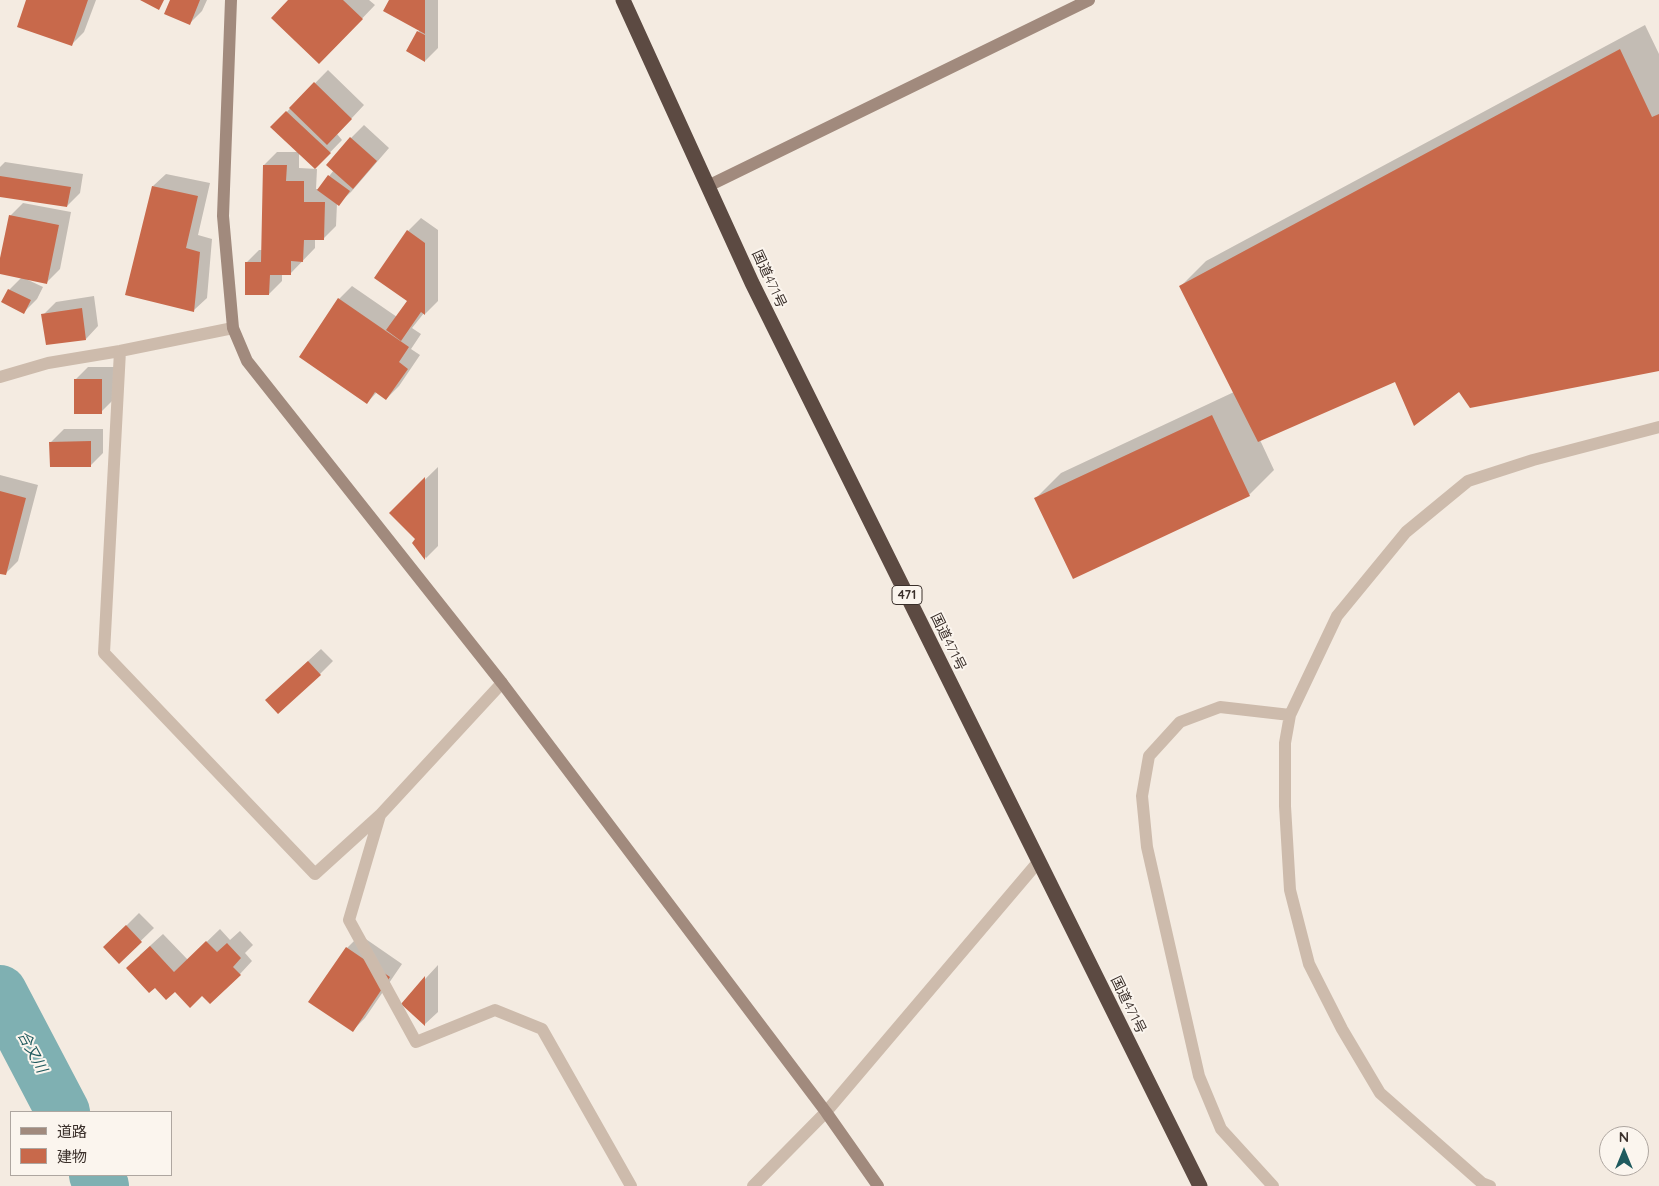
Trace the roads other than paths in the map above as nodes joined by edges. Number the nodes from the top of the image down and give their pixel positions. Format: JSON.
{"nodes":[{"id":1,"x":231,"y":0,"type":"edge"},
{"id":2,"x":623,"y":0,"type":"edge"},
{"id":3,"x":1089,"y":0,"type":"edge"},
{"id":4,"x":708,"y":186,"type":"junction"},
{"id":5,"x":233,"y":328,"type":"junction"},
{"id":6,"x":120,"y":351,"type":"junction"},
{"id":7,"x":0,"y":377,"type":"edge"},
{"id":8,"x":1659,"y":427,"type":"edge"},
{"id":9,"x":502,"y":682,"type":"junction"},
{"id":10,"x":1290,"y":715,"type":"junction"},
{"id":11,"x":380,"y":814,"type":"junction"},
{"id":12,"x":1039,"y":861,"type":"junction"},
{"id":13,"x":826,"y":1112,"type":"junction"},
{"id":14,"x":631,"y":1186,"type":"edge"},
{"id":15,"x":753,"y":1186,"type":"edge"},
{"id":16,"x":878,"y":1186,"type":"edge"},
{"id":17,"x":1200,"y":1186,"type":"edge"},
{"id":18,"x":1273,"y":1186,"type":"edge"},
{"id":19,"x":1490,"y":1186,"type":"edge"}],
"edges":[{"from":1,"to":5,"type":"street"},
{"from":2,"to":4,"type":"highway","name":"国道471号","number":"471"},
{"from":3,"to":4,"type":"street"},
{"from":4,"to":12,"type":"highway","name":"国道471号","number":"471"},
{"from":5,"to":6,"type":"street"},
{"from":5,"to":9,"type":"street"},
{"from":6,"to":7,"type":"street"},
{"from":6,"to":11,"type":"street"},
{"from":8,"to":10,"type":"street"},
{"from":9,"to":11,"type":"street"},
{"from":9,"to":13,"type":"street"},
{"from":10,"to":18,"type":"street"},
{"from":10,"to":19,"type":"street"},
{"from":11,"to":14,"type":"street"},
{"from":12,"to":13,"type":"street"},
{"from":12,"to":17,"type":"highway","name":"国道471号","number":"471"},
{"from":13,"to":15,"type":"street"},
{"from":13,"to":16,"type":"street"}]}
